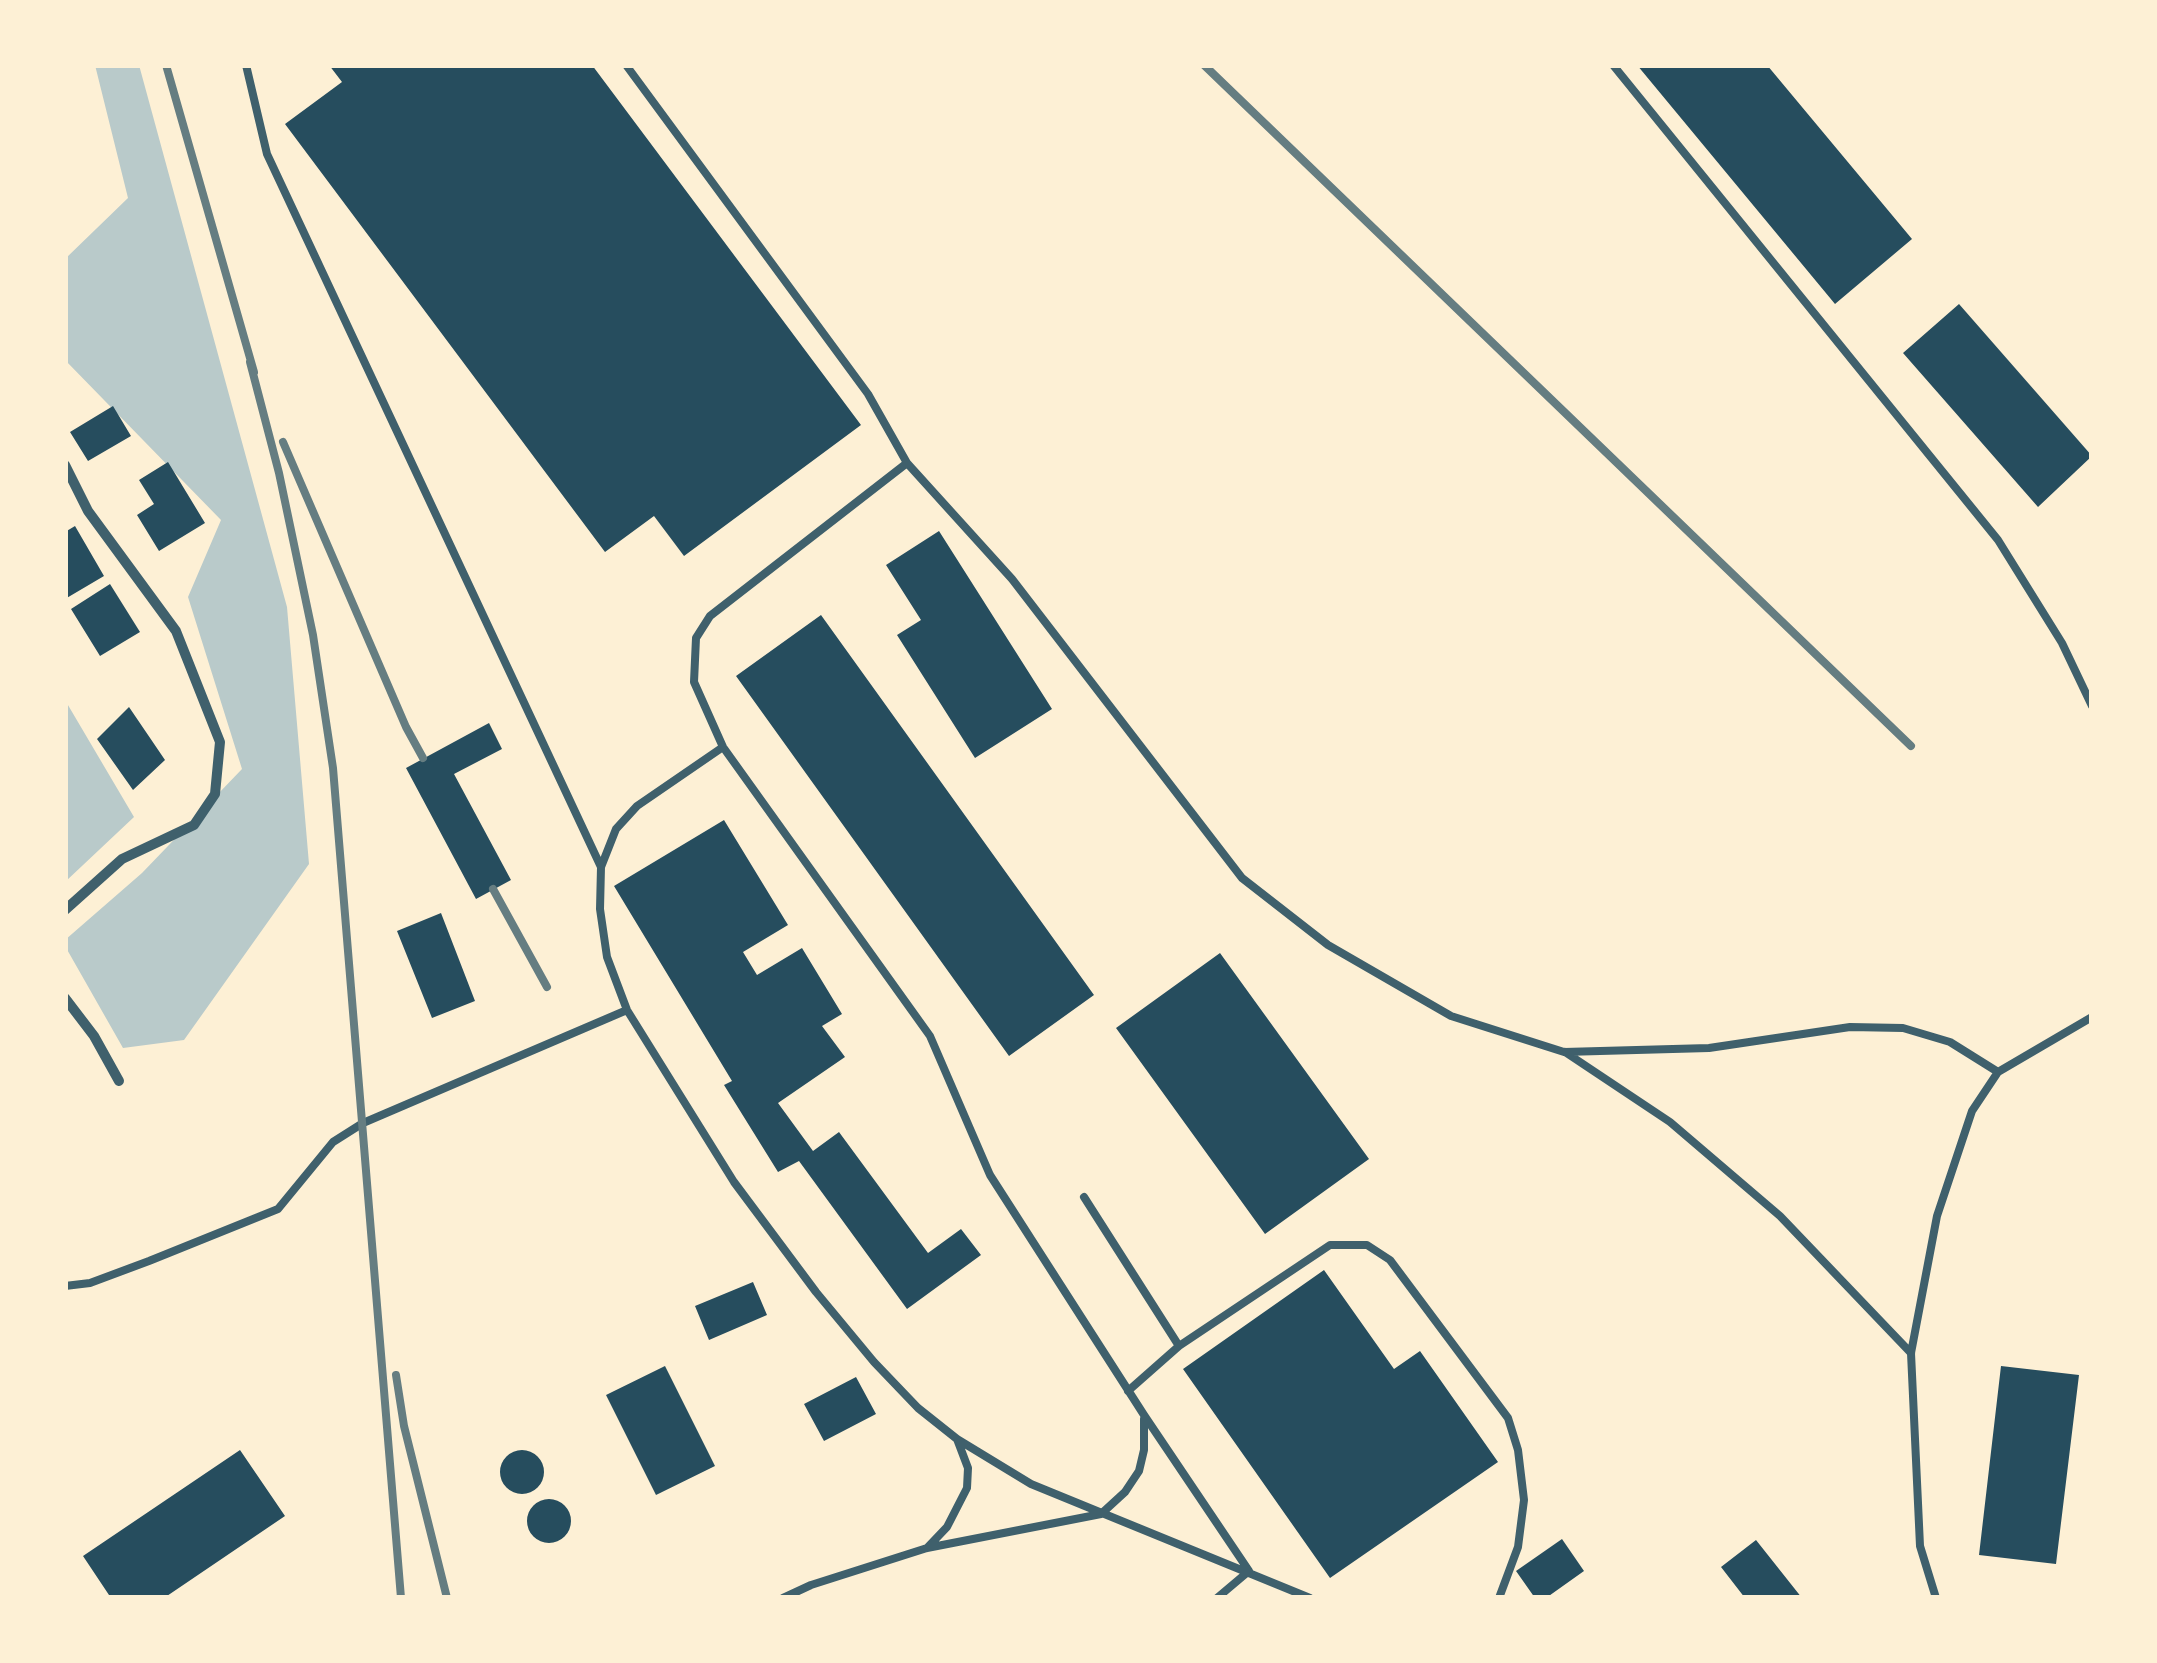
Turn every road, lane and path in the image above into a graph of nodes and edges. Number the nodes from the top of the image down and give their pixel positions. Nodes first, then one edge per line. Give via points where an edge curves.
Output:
1 (246, 65) edge
2 (626, 65) edge
3 (1613, 65) edge
4 (907, 463) junction
5 (65, 465) edge
6 (2092, 706) edge
7 (723, 746) junction
8 (601, 866) junction
9 (65, 910) edge
10 (65, 998) edge
11 (627, 1010) junction
12 (2092, 1017) edge
13 (1564, 1052) junction
14 (1998, 1072) junction
15 (118, 1081) dead end
16 (1084, 1197) dead end
17 (65, 1286) edge
18 (1179, 1346) junction
19 (1911, 1353) junction
20 (1128, 1391) junction
21 (1144, 1415) junction
22 (957, 1439) junction
23 (1101, 1514) junction
24 (927, 1548) junction
25 (1249, 1571) junction
26 (783, 1598) edge
27 (1217, 1598) edge
28 (1310, 1598) edge
29 (1498, 1598) edge
30 (1936, 1598) edge

1 - 8 lane via 267,154
2 - 4 lane via 868,394
3 - 6 lane via 1998,540
4 - 7 lane via 710,616 696,638 694,682
4 - 13 lane via 1012,578 1242,878 1328,945 1450,1016
5 - 9 street via 88,511 176,631 220,742 215,794 194,825 122,859
7 - 8 lane via 638,806 616,828
7 - 20 lane via 930,1036 990,1175
8 - 11 lane via 606,957
10 - 15 street
11 - 17 lane via 362,1123 333,1142 278,1209 90,1283
11 - 22 lane via 734,1182 816,1292 896,1385
12 - 14 lane
13 - 14 lane via 1709,1048 1850,1027 1903,1028 1950,1042
13 - 19 lane via 1670,1122 1780,1216
14 - 19 lane via 1972,1111 1937,1216
16 - 18 lane
18 - 20 lane
18 - 29 lane via 1330,1245 1366,1245 1390,1260 1508,1418 1524,1500 1518,1547
19 - 30 lane via 1920,1546
20 - 21 lane
21 - 23 lane via 1139,1471
21 - 25 lane
22 - 23 lane via 1031,1484
22 - 24 lane via 967,1488 948,1527
23 - 24 lane
23 - 25 lane
24 - 26 lane
25 - 27 lane
25 - 28 lane

